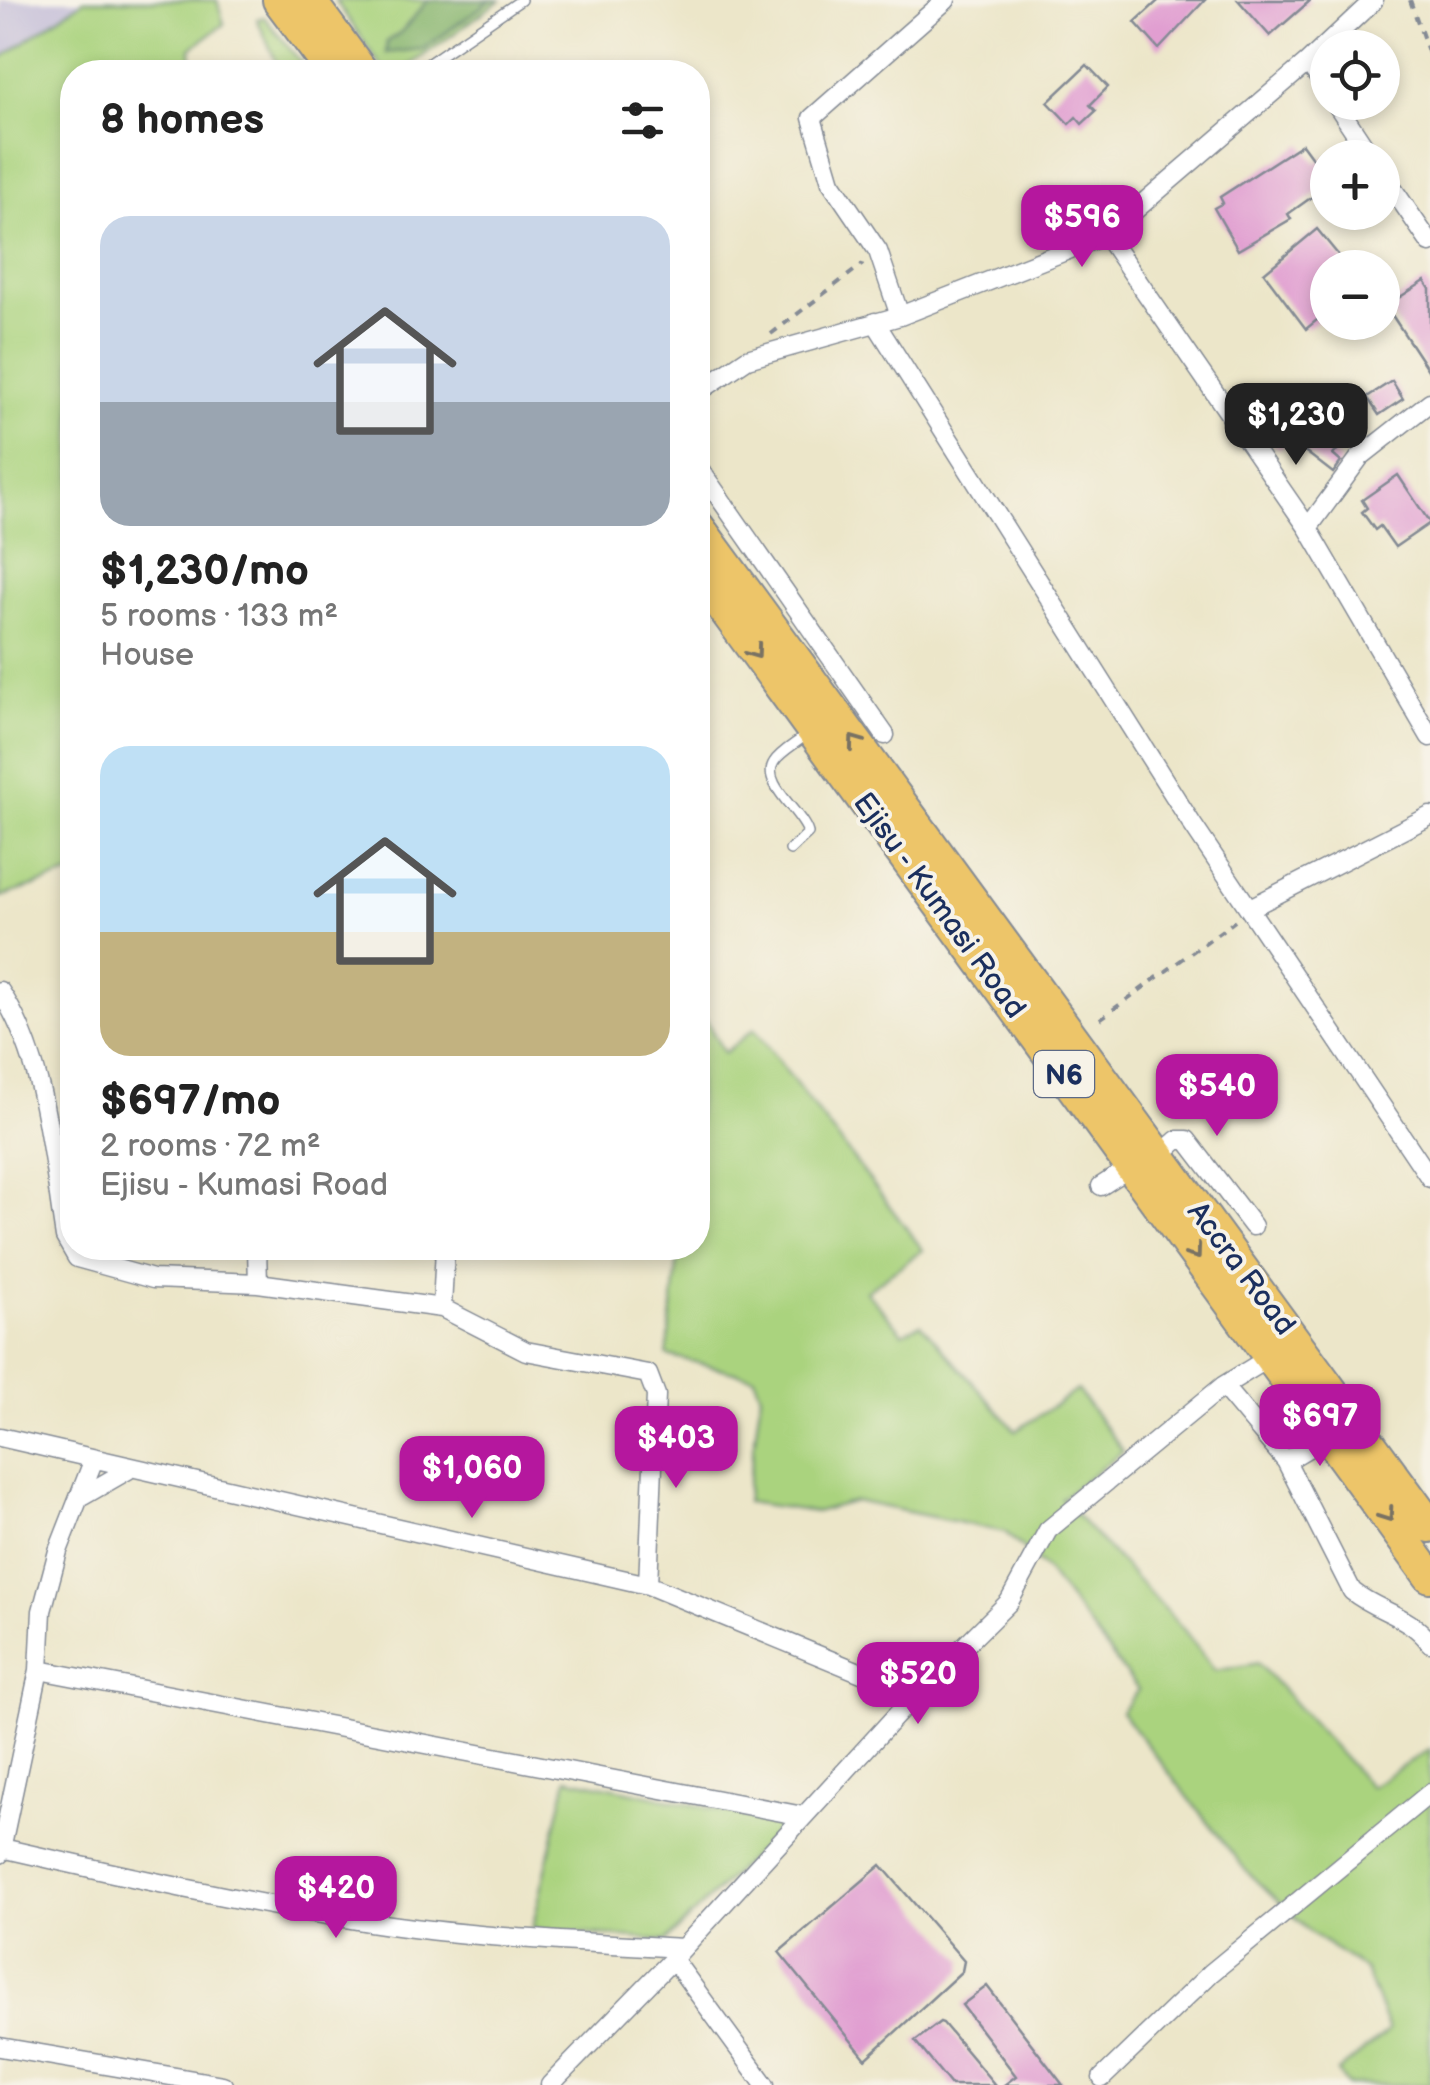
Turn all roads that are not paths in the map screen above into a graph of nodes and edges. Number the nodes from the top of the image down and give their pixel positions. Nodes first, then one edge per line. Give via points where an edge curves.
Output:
1 (279, 0) edge
2 (310, 0) edge
3 (521, 0) edge
4 (946, 0) edge
5 (1374, 0) edge
6 (324, 60) edge
7 (353, 60) edge
8 (434, 60) edge
9 (1308, 62) junction
10 (1310, 65) edge
11 (1400, 199) edge
12 (1106, 235) junction
13 (1430, 243) edge
14 (900, 316) junction
15 (875, 322) junction
16 (710, 384) edge
17 (1430, 402) edge
18 (710, 485) edge
19 (1308, 528) junction
20 (710, 544) edge
21 (710, 590) edge
22 (812, 730) junction
23 (885, 735) dead end
24 (1430, 737) edge
25 (1430, 816) edge
26 (790, 850) dead end
27 (1250, 908) junction
28 (0, 991) edge
29 (1144, 1162) junction
30 (1430, 1178) edge
31 (1101, 1186) dead end
32 (60, 1205) edge
33 (1253, 1226) dead end
34 (84, 1260) edge
35 (257, 1260) edge
36 (444, 1260) edge
37 (258, 1282) junction
38 (442, 1308) junction
39 (1272, 1356) junction
40 (1222, 1386) junction
41 (1330, 1435) junction
42 (0, 1437) edge
43 (94, 1460) junction
44 (1286, 1461) junction
45 (128, 1470) junction
46 (83, 1496) junction
47 (1428, 1520) edge
48 (1430, 1576) edge
49 (648, 1585) junction
50 (1430, 1644) edge
51 (39, 1670) junction
52 (914, 1696) junction
53 (1430, 1793) edge
54 (803, 1816) junction
55 (1, 1851) edge
56 (678, 1954) junction
57 (0, 2046) edge
58 (1102, 2078) dead end
59 (222, 2085) edge
60 (550, 2085) edge
61 (765, 2085) edge

1 - 6 highway
2 - 7 highway
3 - 8 lane
4 - 14 street via 812,118 831,182 878,252
5 - 9 street
9 - 10 street
9 - 12 street
11 - 13 street
12 - 14 street
12 - 19 street
14 - 15 street
15 - 16 street via 748,359
15 - 27 street
17 - 19 street via 1360,457
18 - 23 street
19 - 24 street
29 -> 20 highway, Accra Road / N6
21 -> 22 highway, Ejisu - Kumasi Road / N6
22 - 26 lane via 774,762 771,773 808,832
22 - 29 highway, Ejisu - Kumasi Road / N6
25 - 27 street
27 - 30 street
28 - 32 street via 32,1057
29 - 31 street
29 - 33 street via 1186,1140
29 -> 39 highway, Ejisu - Kumasi Road / N6
29 - 47 highway, Accra Road / N6
34 - 37 street via 154,1279
35 - 37 street
36 - 38 street
37 - 38 street
38 - 49 street via 526,1352 648,1374 656,1394
39 - 40 street
39 - 41 highway, Ejisu - Kumasi Road / N6
40 - 44 street
40 - 52 street via 1048,1530 1009,1602
41 - 44 street
41 -> 48 highway, Ejisu - Kumasi Road / N6
42 - 43 street
43 - 45 street
43 - 46 street
44 - 50 street via 1352,1591 1400,1616
45 - 46 street
45 - 49 street
46 - 51 street via 58,1551 42,1611
49 - 52 street
51 - 54 street
51 - 55 street
52 - 54 street
53 - 58 street via 1211,1973
54 - 56 street
55 - 56 street via 372,1923
56 - 60 street
56 - 61 street
57 - 59 street

